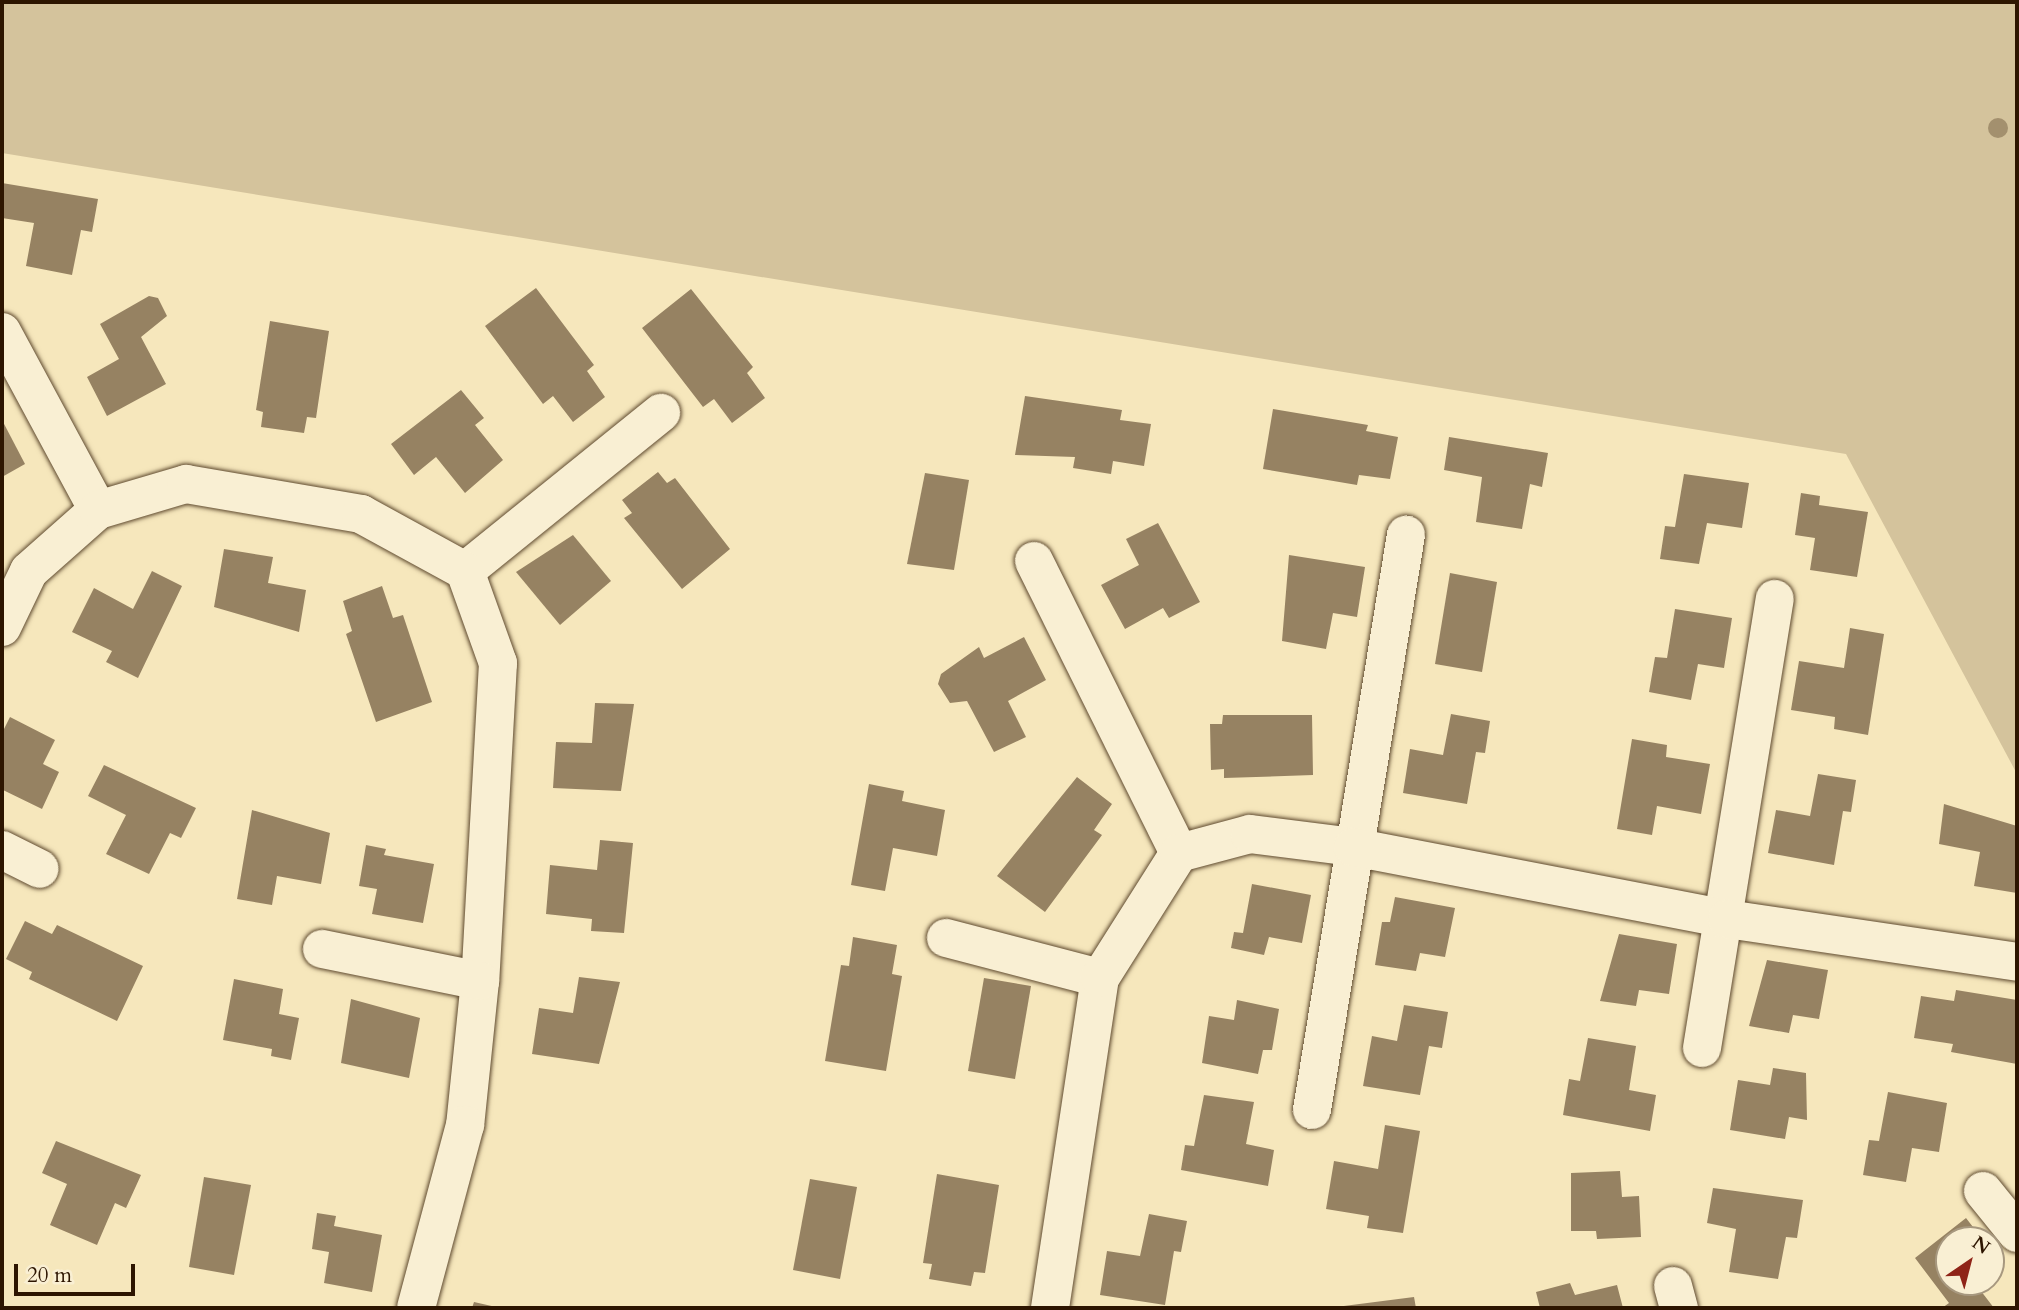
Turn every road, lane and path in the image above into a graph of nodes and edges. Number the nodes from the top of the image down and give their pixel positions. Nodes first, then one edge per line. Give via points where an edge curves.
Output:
1 (2, 332) edge
2 (661, 413) dead end
3 (98, 510) junction
4 (1406, 535) dead end
5 (1034, 561) dead end
6 (465, 571) junction
7 (1775, 598) dead end
8 (2, 626) edge
9 (1353, 847) junction
10 (2, 850) edge
11 (1179, 853) junction
12 (40, 869) dead end
13 (1727, 919) junction
14 (946, 937) dead end
15 (322, 949) dead end
16 (2017, 962) edge
17 (1100, 978) junction
18 (480, 981) junction
19 (1702, 1048) dead end
20 (1312, 1110) dead end
21 (1983, 1191) dead end
22 (2017, 1233) edge
23 (416, 1308) edge
24 (1050, 1308) edge

1 - 3 street
2 - 6 street
3 - 6 street via 186,484 361,514
3 - 8 street via 29,571
4 - 9 street
5 - 11 street
6 - 18 street via 498,663
7 - 13 street
9 - 11 street via 1250,834
9 - 13 street
9 - 20 street
10 - 12 street
11 - 17 street
13 - 16 street
13 - 19 street
14 - 17 street
15 - 18 street
17 - 24 street
18 - 23 street via 465,1125
21 - 22 street

